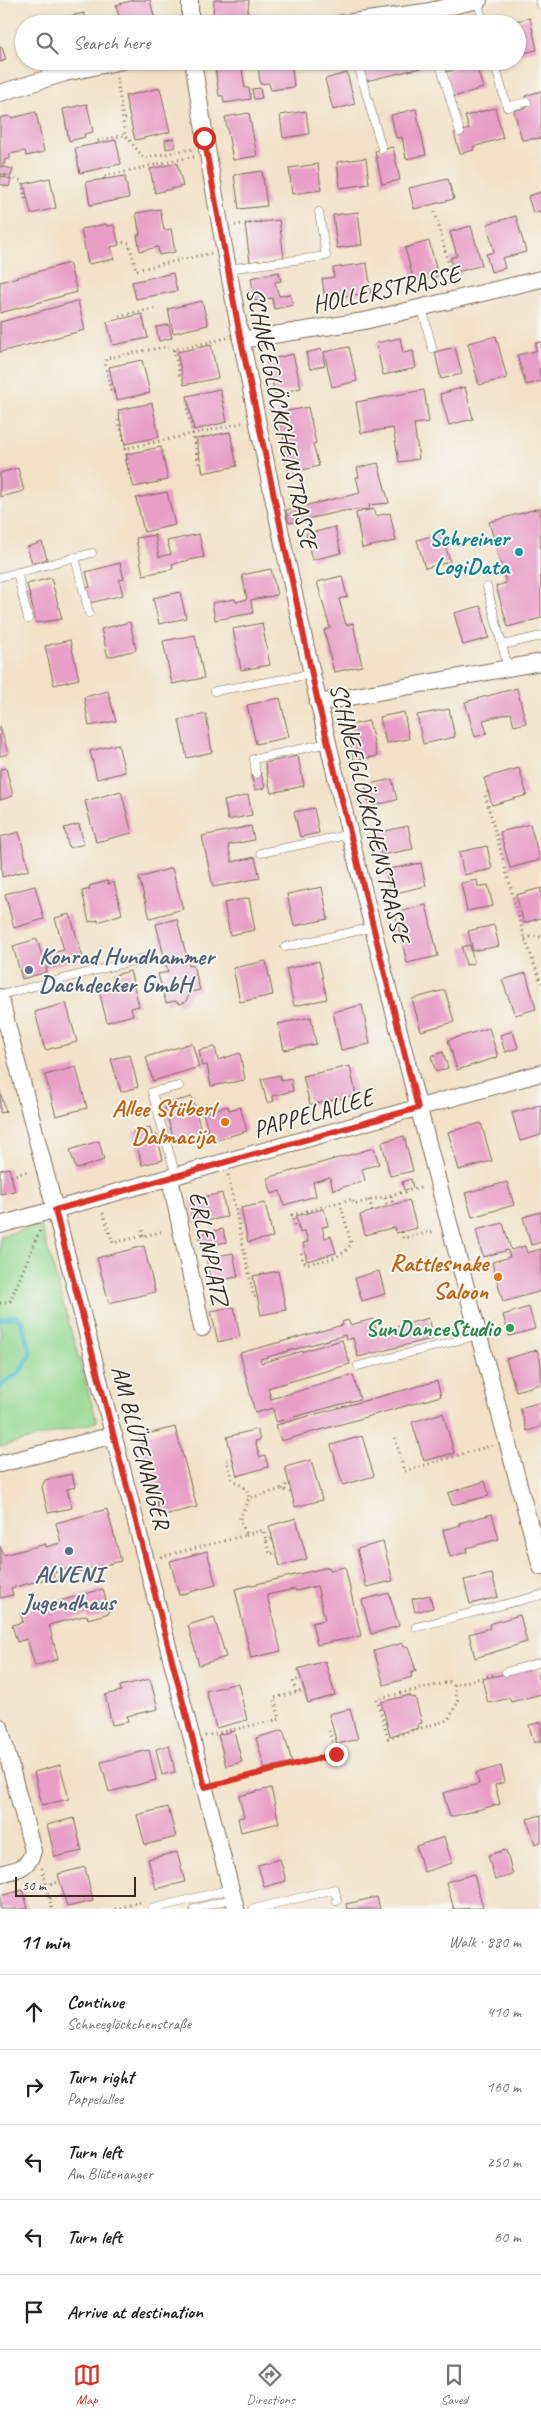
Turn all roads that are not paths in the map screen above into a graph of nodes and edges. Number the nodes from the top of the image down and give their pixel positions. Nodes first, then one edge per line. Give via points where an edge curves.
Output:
1 (190, 0) edge
2 (478, 0) edge
3 (540, 0) edge
4 (541, 5) edge
5 (190, 15) edge
6 (426, 15) edge
7 (482, 15) edge
8 (79, 70) edge
9 (194, 70) edge
10 (360, 70) edge
11 (442, 70) edge
12 (497, 70) edge
13 (0, 93) edge
14 (527, 102) dead end
15 (460, 132) dead end
16 (382, 149) dead end
17 (319, 212) dead end
18 (227, 269) junction
19 (541, 279) edge
20 (422, 307) junction
21 (240, 338) junction
22 (432, 348) dead end
23 (92, 553) dead end
24 (75, 557) junction
25 (17, 572) junction
26 (0, 576) edge
27 (487, 587) dead end
28 (89, 614) dead end
29 (28, 619) dead end
30 (541, 636) edge
31 (502, 645) junction
32 (541, 662) edge
33 (508, 668) junction
34 (312, 674) junction
35 (216, 691) dead end
36 (318, 703) junction
37 (328, 743) junction
38 (256, 774) dead end
39 (351, 834) junction
40 (262, 853) dead end
41 (374, 927) junction
42 (285, 946) dead end
43 (144, 958) dead end
44 (0, 996) edge
45 (541, 1073) edge
46 (179, 1086) dead end
47 (418, 1108) junction
48 (173, 1177) junction
49 (55, 1210) junction
50 (0, 1225) edge
51 (202, 1328) dead end
52 (479, 1335) junction
53 (358, 1366) dead end
54 (114, 1436) junction
55 (0, 1464) edge
56 (534, 1510) edge
57 (541, 1566) edge
58 (541, 1595) edge
59 (416, 1627) dead end
60 (541, 1662) edge
61 (506, 1672) road end
62 (0, 1727) edge
63 (0, 1874) edge
64 (234, 1899) edge
65 (337, 1901) dead end
66 (152, 1909) edge
67 (194, 1909) edge
68 (254, 1909) edge

1 - 5 street
2 - 6 street
2 - 7 lane
3 - 4 lane
8 - 13 street
9 - 18 street, SCHNEEGLÖCKCHENSTRASSE
10 - 16 lane
11 - 15 lane
12 - 14 lane via 507,107
17 - 18 lane via 326,256
18 - 21 street, SCHNEEGLÖCKCHENSTRASSE
19 - 20 street, HOLLERSTRASSE
20 - 21 street, HOLLERSTRASSE via 364,321
20 - 22 lane
21 - 34 street, SCHNEEGLÖCKCHENSTRASSE
23 - 24 lane
24 - 25 lane
24 - 28 lane
25 - 26 lane
25 - 29 lane
27 - 31 lane
30 - 31 lane
31 - 33 lane
32 - 33 street
33 - 36 street
34 - 35 lane
34 - 36 street, SCHNEEGLÖCKCHENSTRASSE
36 - 37 street, SCHNEEGLÖCKCHENSTRASSE
37 - 38 lane via 254,760
37 - 39 street, SCHNEEGLÖCKCHENSTRASSE
39 - 40 lane
39 - 41 street, SCHNEEGLÖCKCHENSTRASSE
41 - 42 lane
41 - 47 street, SCHNEEGLÖCKCHENSTRASSE
43 - 44 lane
44 - 49 street, AM BLÜTENANGER
45 - 47 street, PAPPELALLEE
46 - 48 lane via 152,1092
47 - 48 street, PAPPELALLEE
47 - 52 street, SCHNEEGLÖCKCHENSTRASSE
48 - 49 street, PAPPELALLEE
48 - 51 street, ERLENPLATZ
49 - 50 street, PAPPELALLEE
49 - 54 street, AM BLÜTENANGER
52 - 53 lane
52 - 56 street, SCHNEEGLÖCKCHENSTRASSE via 508,1441
54 - 55 street
54 - 64 street, AM BLÜTENANGER
56 - 57 street, SCHNEEGLÖCKCHENSTRASSE
58 - 59 lane
60 - 61 lane
62 - 63 street via 33,1850 26,1865
64 - 66 lane
64 - 67 lane
65 - 68 lane via 335,1889

